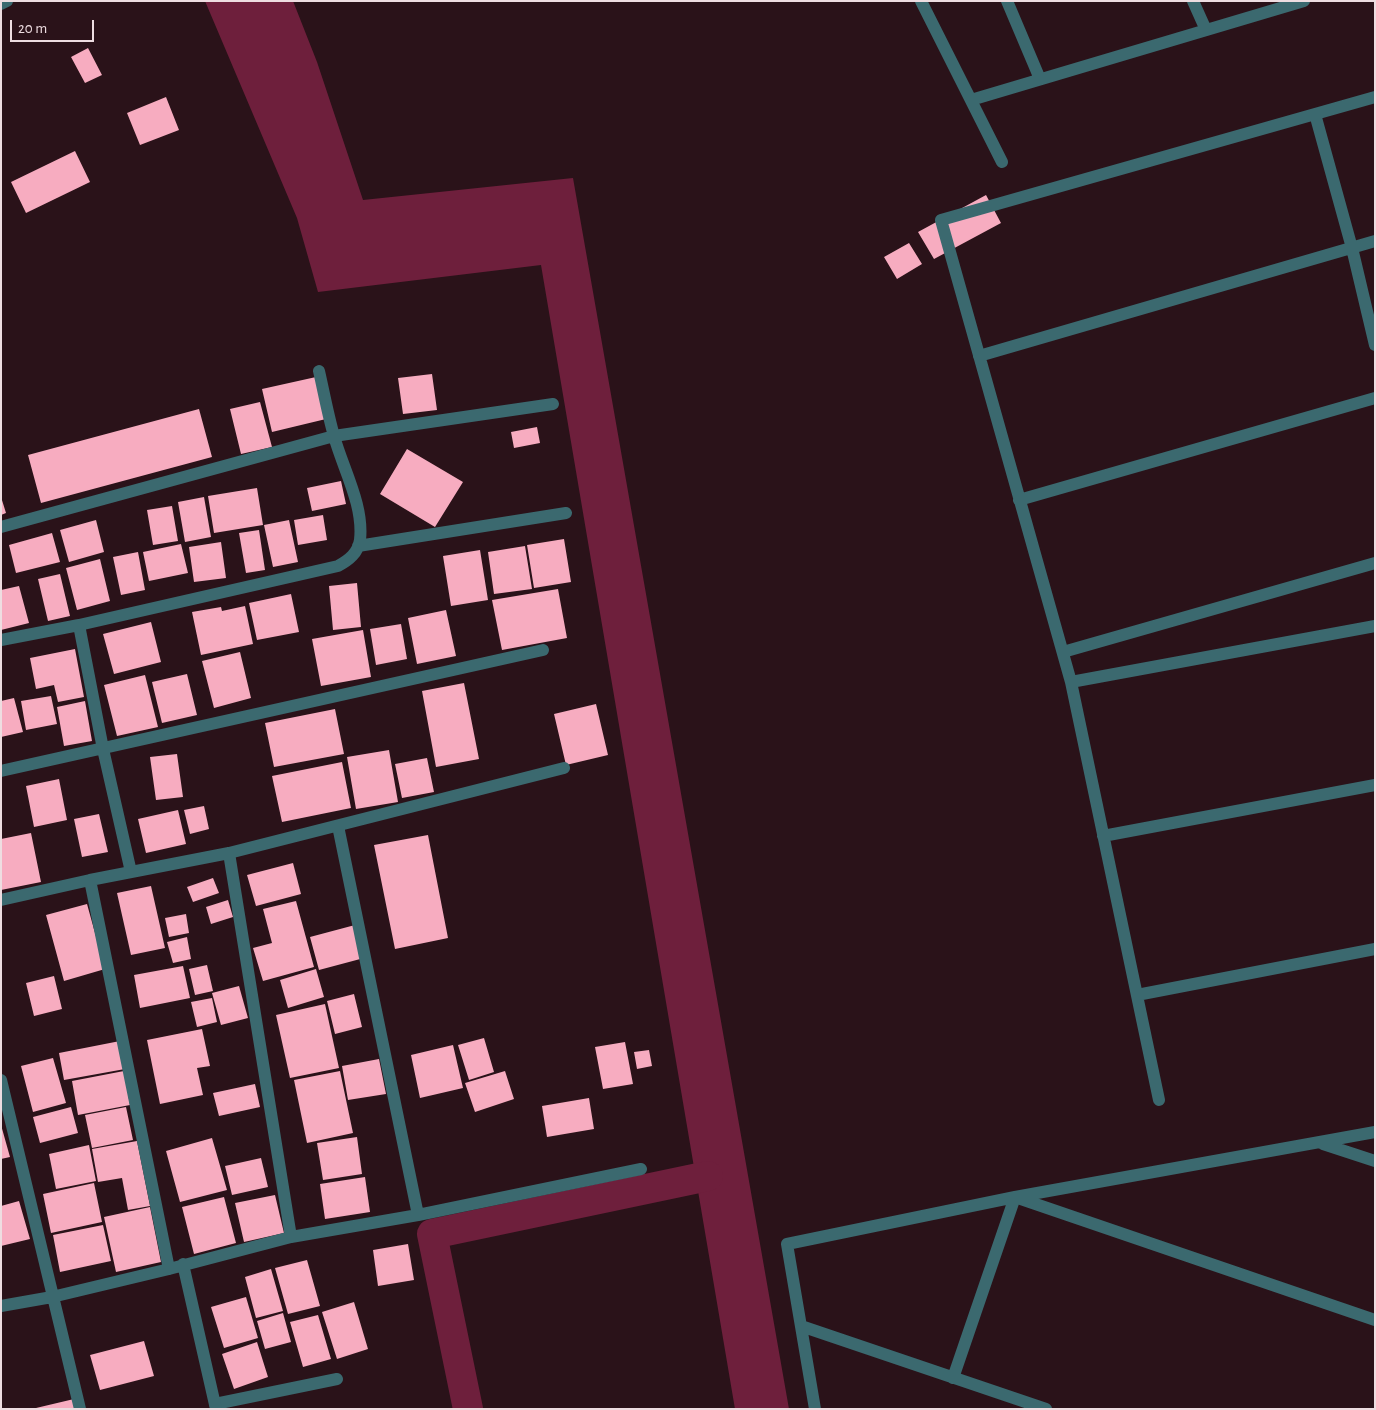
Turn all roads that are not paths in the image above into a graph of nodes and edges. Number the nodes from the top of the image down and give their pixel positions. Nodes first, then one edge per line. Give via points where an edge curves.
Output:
1 (7, 1) edge
2 (921, 1) edge
3 (1007, 1) edge
4 (1193, 1) edge
5 (1304, 1) edge
6 (1, 4) edge
7 (1206, 30) junction
8 (1040, 80) junction
9 (1375, 97) edge
10 (971, 100) junction
11 (1315, 114) junction
12 (1002, 162) dead end
13 (1375, 241) edge
14 (1352, 248) junction
15 (1375, 346) edge
16 (979, 356) junction
17 (320, 372) dead end
18 (1375, 398) edge
19 (553, 404) dead end
20 (334, 436) junction
21 (1020, 500) junction
22 (566, 513) dead end
23 (1, 527) edge
24 (358, 546) junction
25 (1375, 563) edge
26 (79, 625) junction
27 (1375, 626) edge
28 (1, 640) edge
29 (543, 650) dead end
30 (1063, 652) junction
31 (1071, 682) junction
32 (103, 749) junction
33 (564, 768) dead end
34 (1, 771) edge
35 (1375, 785) edge
36 (338, 826) junction
37 (1103, 836) junction
38 (229, 853) junction
39 (131, 872) junction
40 (90, 880) junction
41 (1, 900) edge
42 (1375, 949) edge
43 (1136, 995) junction
44 (1, 1080) edge
45 (1159, 1100) dead end
46 (1375, 1132) edge
47 (1320, 1143) junction
48 (1375, 1161) edge
49 (641, 1169) dead end
50 (1015, 1197) junction
51 (418, 1215) junction
52 (291, 1237) junction
53 (183, 1264) junction
54 (169, 1269) junction
55 (52, 1297) junction
56 (1, 1306) edge
57 (1375, 1320) edge
58 (801, 1326) junction
59 (337, 1378) dead end
60 (953, 1378) junction
61 (215, 1406) edge
62 (80, 1409) edge
63 (815, 1409) edge
64 (1046, 1409) edge

1 - 6 street
2 - 10 street
3 - 8 street
4 - 7 street
5 - 7 street
7 - 8 street
8 - 10 street
9 - 11 street
10 - 12 street
11 - 14 street
11 - 16 street via 940,220
13 - 14 street
14 - 15 street
14 - 16 street
16 - 21 street
17 - 20 street
18 - 21 street
19 - 20 street
20 - 23 street
20 - 24 street via 359,513
21 - 30 street
22 - 24 street
24 - 26 street via 348,560 338,566
25 - 30 street
26 - 28 street
26 - 32 street
27 - 31 street
29 - 32 street
30 - 31 street
31 - 37 street
32 - 34 street
32 - 39 street
33 - 36 street
35 - 37 street
36 - 38 street
36 - 51 street
37 - 43 street
38 - 39 street
38 - 52 street
39 - 40 street
40 - 41 street
40 - 54 street
42 - 43 street
43 - 45 street
44 - 55 street
46 - 47 street
47 - 48 street
47 - 50 street
49 - 51 street
50 - 57 street
50 - 58 street via 787,1244
50 - 60 street
51 - 52 street
52 - 53 street
53 - 54 street
53 - 61 street
54 - 55 street
55 - 56 street
55 - 62 street
58 - 60 street
58 - 63 street
59 - 61 street
60 - 64 street

